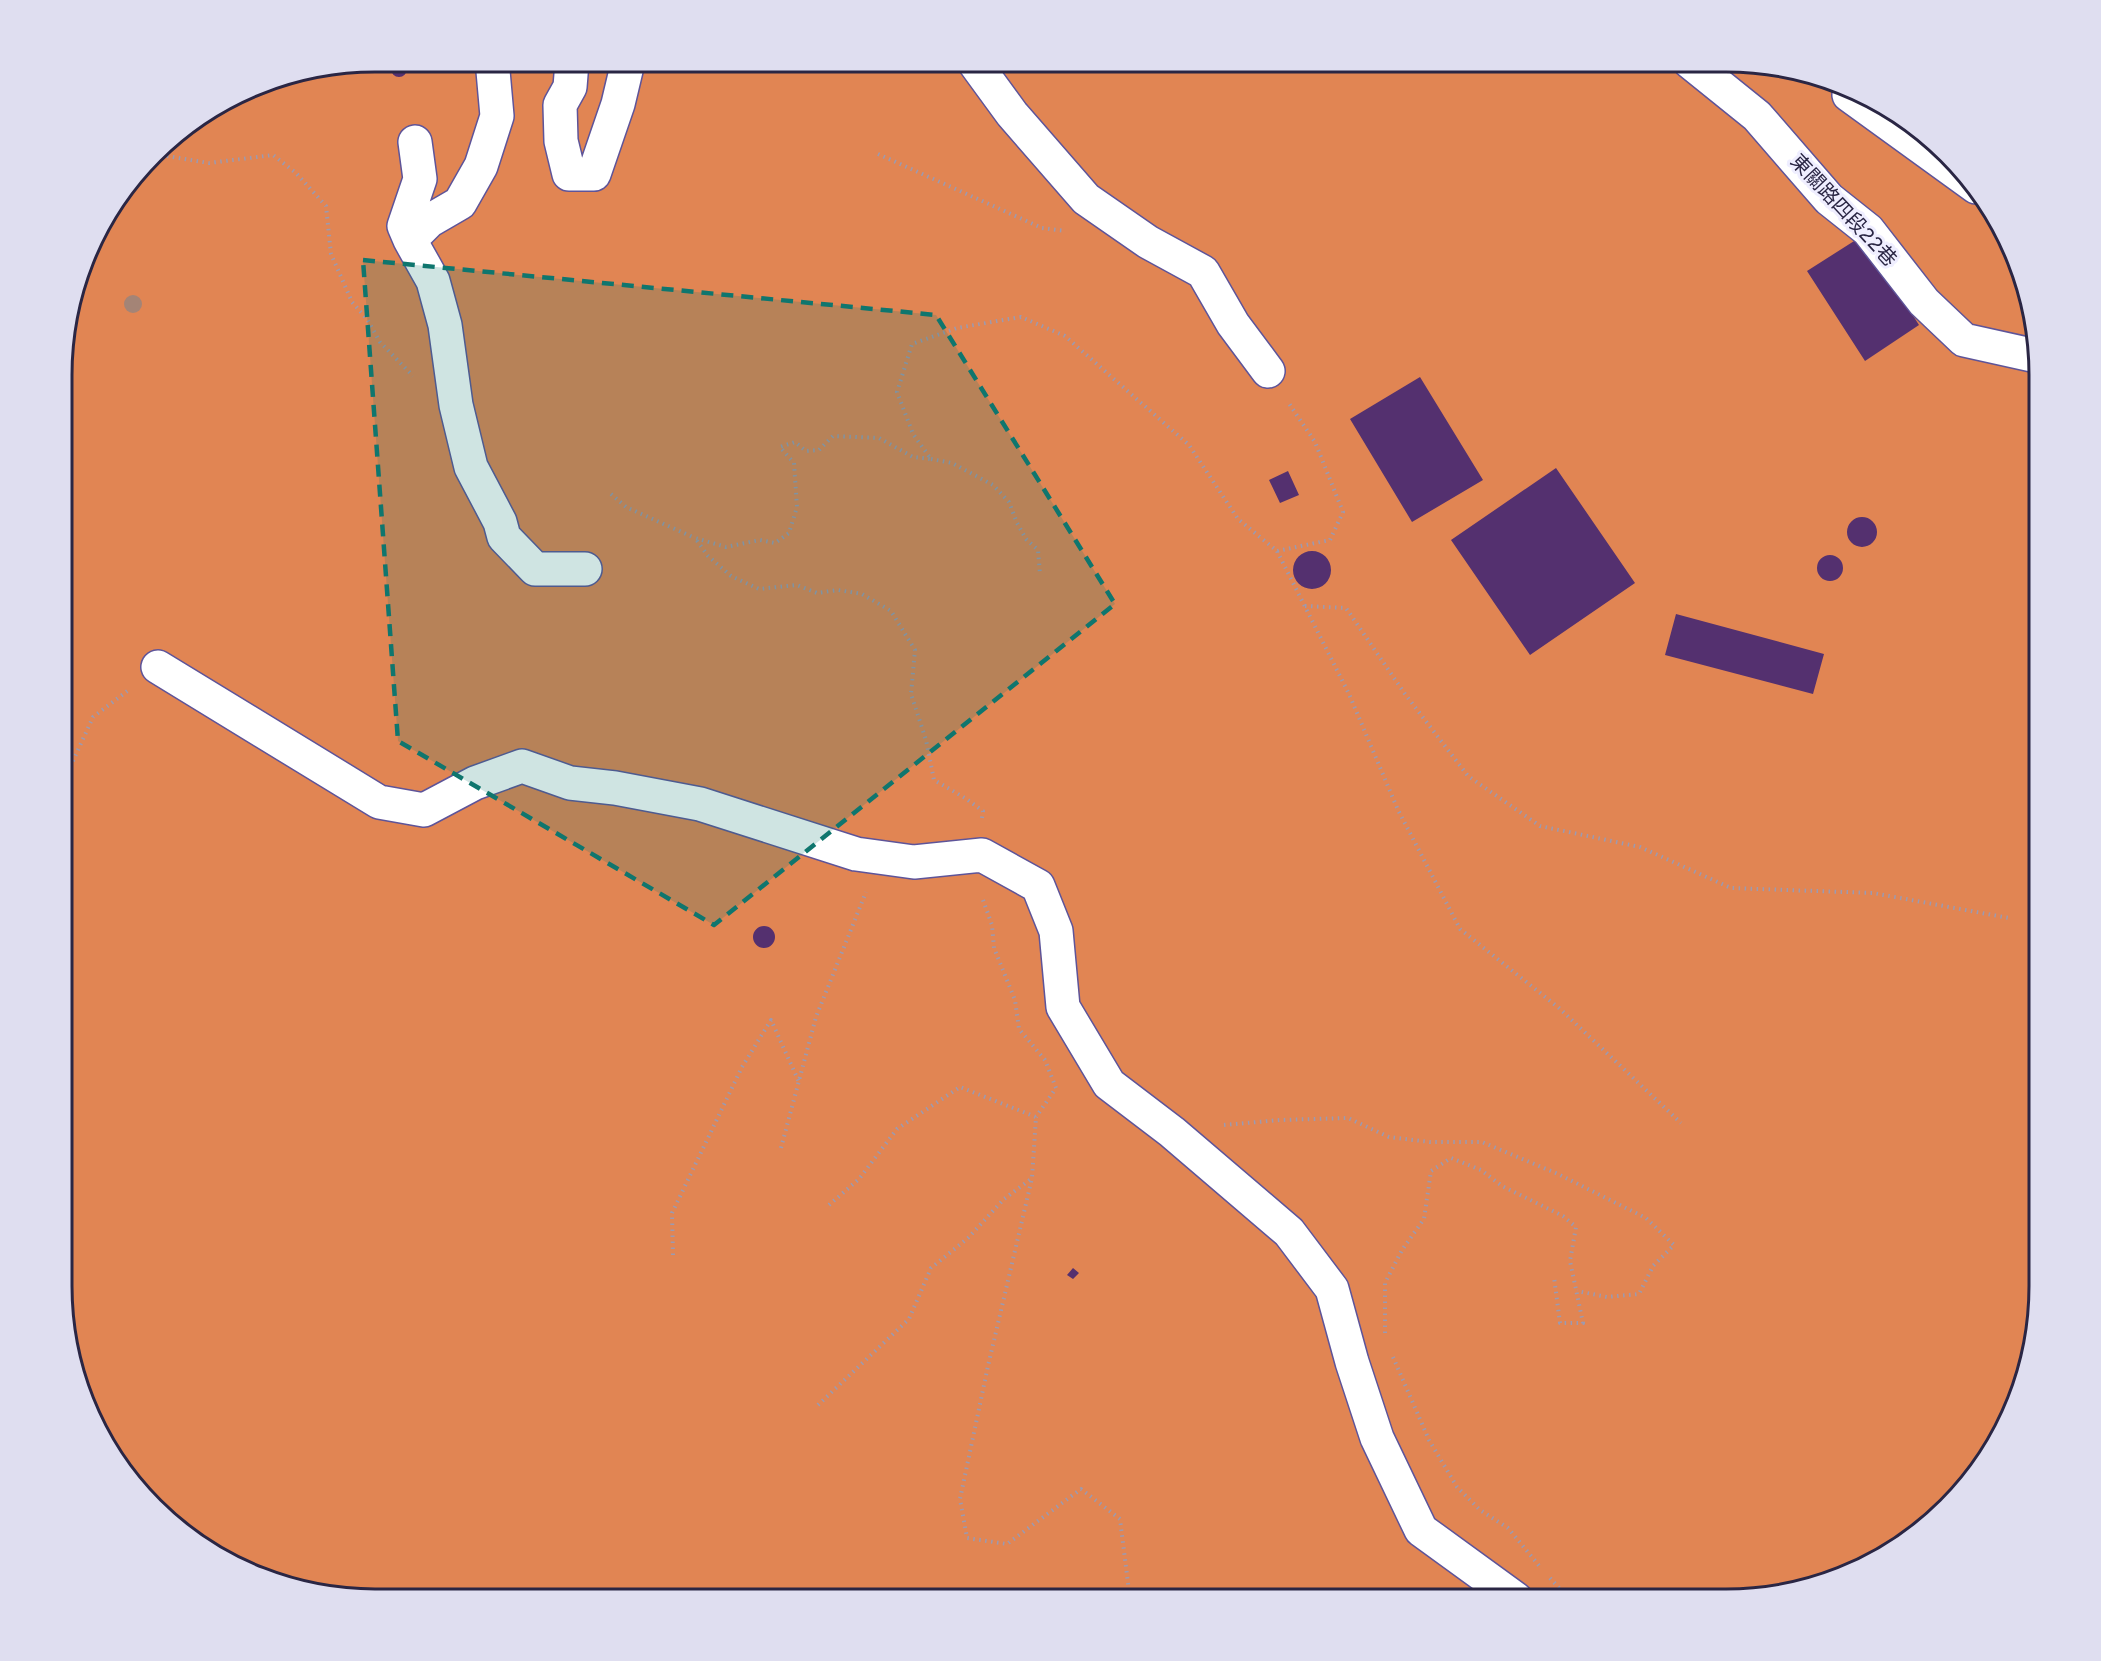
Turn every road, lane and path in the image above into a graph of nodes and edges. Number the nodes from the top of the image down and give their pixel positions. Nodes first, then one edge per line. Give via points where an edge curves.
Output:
1 (493, 72) edge
2 (571, 72) edge
3 (626, 72) edge
4 (981, 72) edge
5 (1702, 72) edge
6 (1860, 103) edge
7 (414, 142) dead end
8 (878, 154) dead end
9 (166, 156) edge
10 (1940, 161) edge
11 (1066, 231) dead end
12 (410, 240) junction
13 (2028, 354) edge
14 (1268, 371) joint
15 (414, 377) dead end
16 (931, 459) junction
17 (611, 495) dead end
18 (695, 538) junction
19 (1277, 551) junction
20 (585, 569) dead end
21 (1040, 574) dead end
22 (1305, 606) junction
23 (158, 667) joint
24 (72, 763) edge
25 (982, 855) junction
26 (880, 858) junction
27 (2009, 918) dead end
28 (799, 1082) junction
29 (1036, 1117) junction
30 (1681, 1123) dead end
31 (1172, 1132) junction
32 (781, 1148) dead end
33 (1032, 1178) junction
34 (829, 1205) dead end
35 (673, 1256) dead end
36 (1554, 1277) dead end
37 (1577, 1291) junction
38 (1385, 1339) dead end
39 (1389, 1349) dead end
40 (818, 1405) dead end
41 (1129, 1589) edge
42 (1502, 1589) edge
43 (1560, 1589) edge

1 - 12 street via 496,116 481,166 460,203 429,221
2 - 3 street via 570,87 560,105 561,141 569,174 585,187 618,104
4 - 14 street via 1012,114 1086,199 1148,242 1203,272 1233,324
5 - 13 street, 東關路四段22巷 via 1757,116 1829,199 1868,230 1924,302 1964,340
6 - 10 street
7 - 12 street via 420,179 404,226
8 - 11 path via 1042,228
9 - 15 path via 209,163 273,155 296,173 326,206 331,254 352,302 367,318 380,342
12 - 20 street via 433,281 445,325 456,405 471,467 504,537 535,568
14 - 19 path via 1315,442 1343,512 1330,540
16 - 18 path via 913,457 879,438 833,436 819,450 806,452 795,442 780,447 794,463 797,507 789,533 775,543 760,540 726,547
16 - 19 path via 913,434 897,392 912,344 957,327 1021,317 1065,336 1189,444 1238,519
16 - 21 path via 952,463 993,484 1009,502 1022,531 1038,550
17 - 18 path via 626,507
18 - 25 path via 731,576 759,588 797,585 817,593 838,590 862,594 891,611 915,650 911,694 934,780 983,811
19 - 22 path
22 - 27 path via 1346,608 1468,776 1540,826 1640,847 1731,888 1873,893
22 - 30 path via 1349,694 1398,810 1460,929 1559,1008
23 - 24 path via 93,717
23 - 26 street via 379,802 424,810 475,783 522,766 570,783 700,804 856,854
25 - 26 street via 914,862
25 - 29 path via 981,894 992,925 993,948 1015,1000 1019,1029 1045,1060 1056,1088
25 - 31 street via 1038,886 1056,931 1063,1007 1108,1084
26 - 28 path via 816,1017
28 - 32 path
28 - 35 path via 771,1020 742,1067 672,1213
29 - 33 path
29 - 34 path via 960,1087 897,1130 859,1179
31 - 37 path via 1280,1120 1348,1119 1389,1137 1482,1142 1646,1218 1674,1245 1653,1266 1639,1294 1607,1297
31 - 42 street via 1289,1232 1332,1289 1377,1438 1421,1530
33 - 40 path via 931,1268 909,1319
33 - 41 path via 960,1499 967,1538 1006,1544 1081,1489 1120,1519
36 - 37 path via 1560,1323 1583,1323
37 - 38 path via 1570,1261 1576,1227 1481,1170 1451,1158 1431,1171 1425,1219 1402,1250 1385,1284
39 - 43 path via 1429,1440 1457,1487 1480,1510 1508,1528

